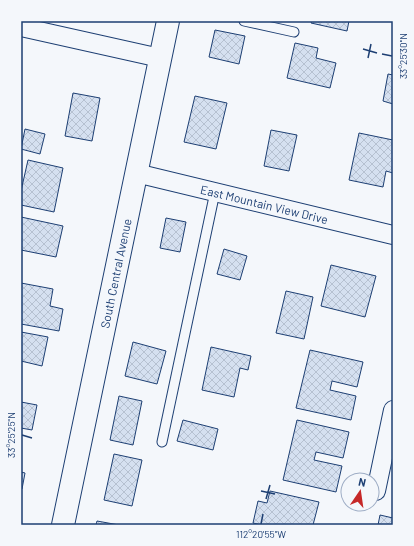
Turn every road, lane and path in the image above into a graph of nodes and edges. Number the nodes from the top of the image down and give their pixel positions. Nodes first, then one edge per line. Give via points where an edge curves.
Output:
1 (168, 21) edge
2 (244, 21) edge
3 (21, 27) edge
4 (294, 32) dead end
5 (160, 58) junction
6 (136, 173) junction
7 (215, 192) junction
8 (393, 235) edge
9 (393, 410) edge
10 (162, 442) dead end
11 (380, 472) edge
12 (63, 525) edge

1 - 5 street, South Central Avenue
2 - 4 lane
3 - 5 street
5 - 6 street, South Central Avenue
6 - 7 street, East Mountain View Drive
6 - 12 street, South Central Avenue
7 - 8 street, East Mountain View Drive
7 - 10 lane
9 - 11 street

